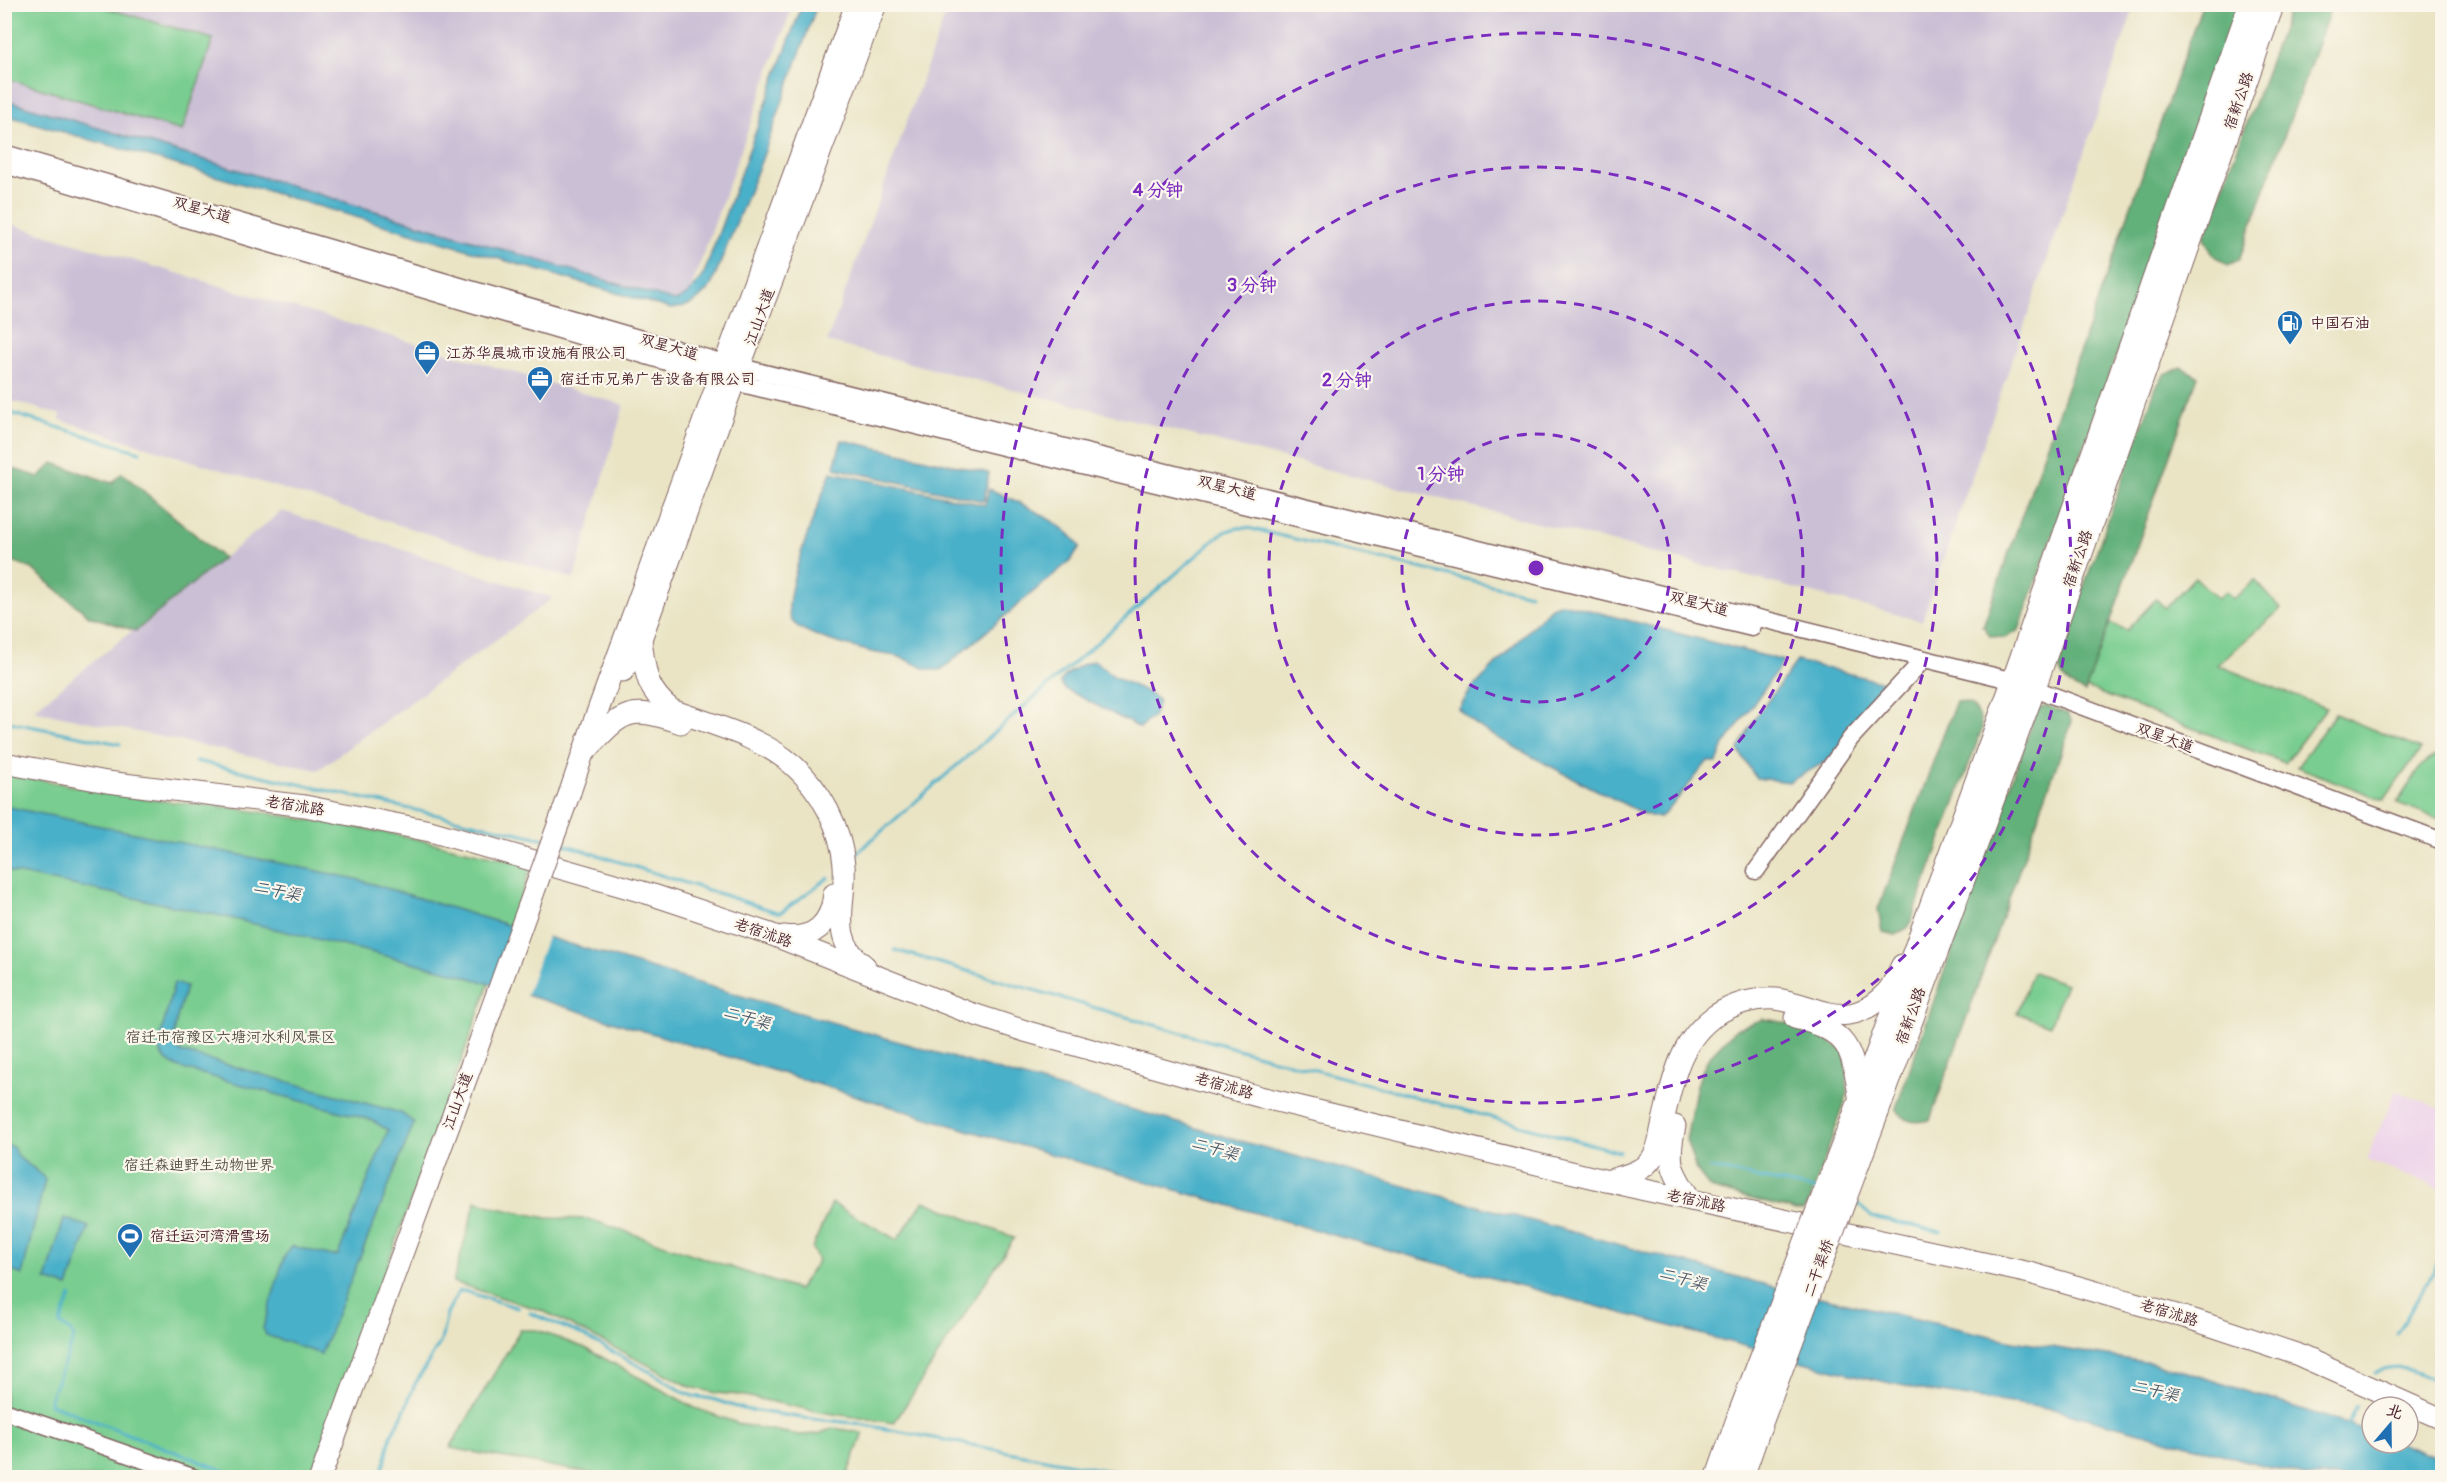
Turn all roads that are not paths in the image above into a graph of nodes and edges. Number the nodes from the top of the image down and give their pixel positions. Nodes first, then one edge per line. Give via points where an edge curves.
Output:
1 (856, 4) edge
2 (876, 4) edge
3 (2251, 4) edge
4 (2272, 4) edge
5 (4, 153) edge
6 (4, 165) edge
7 (729, 372) junction
8 (641, 639) junction
9 (1920, 664) junction
10 (2021, 690) junction
11 (592, 724) junction
12 (581, 757) junction
13 (4, 763) edge
14 (2442, 841) edge
15 (1756, 871) dead end
16 (833, 908) junction
17 (1920, 933) junction
18 (770, 934) junction
19 (848, 963) junction
20 (897, 985) junction
21 (1865, 1106) junction
22 (1605, 1181) junction
23 (1691, 1200) junction
24 (4, 1411) edge
25 (1751, 1418) junction
26 (2442, 1419) edge
27 (195, 1478) edge
28 (320, 1478) edge
29 (1718, 1478) edge
30 (1741, 1478) edge

1 - 7 main road, 江山大道
2 - 7 main road, 江山大道
3 - 10 highway, 宿新公路
4 - 10 highway, 宿新公路
5 - 7 street, 双星大道
6 - 7 street, 双星大道
7 - 8 main road, 江山大道
7 - 9 street, 双星大道
7 - 11 main road, 江山大道
8 - 11 main road, 江山大道
8 - 20 main road via 645,673 661,701 672,710 755,740 792,765 816,789 840,842 844,867 842,931 847,948 855,958
9 - 10 street, 双星大道
9 - 15 street via 1851,738
10 - 14 street, 双星大道
10 - 17 highway, 宿新公路
10 - 21 highway, 宿新公路
11 - 12 main road, 江山大道
12 - 16 main road via 609,726 635,712 666,718 756,750 809,796 821,818 832,843
12 - 28 main road, 江山大道, bridge
13 - 18 main road, 老宿沭路 via 107,782 305,806 430,831 579,872
16 - 18 main road via 825,924 801,938
16 - 19 main road via 836,940
17 - 21 highway, 宿新公路
17 - 22 main road via 1887,992 1863,1011 1846,1015 1826,1013 1777,999 1758,999 1727,1008 1700,1026 1685,1048 1672,1084 1657,1150 1648,1164
18 - 19 main road, 老宿沭路
19 - 20 main road, 老宿沭路
20 - 22 main road, 老宿沭路 via 1028,1032 1264,1098
21 - 23 main road via 1853,1057 1831,1031 1775,1013 1750,1014 1721,1026 1702,1044 1688,1070 1670,1146 1671,1166
21 - 25 highway, 二干渠桥, bridge
22 - 23 main road, 老宿沭路
23 - 26 main road, 老宿沭路 via 2030,1273 2184,1317 2296,1354
24 - 27 street
25 - 29 highway
25 - 30 highway

